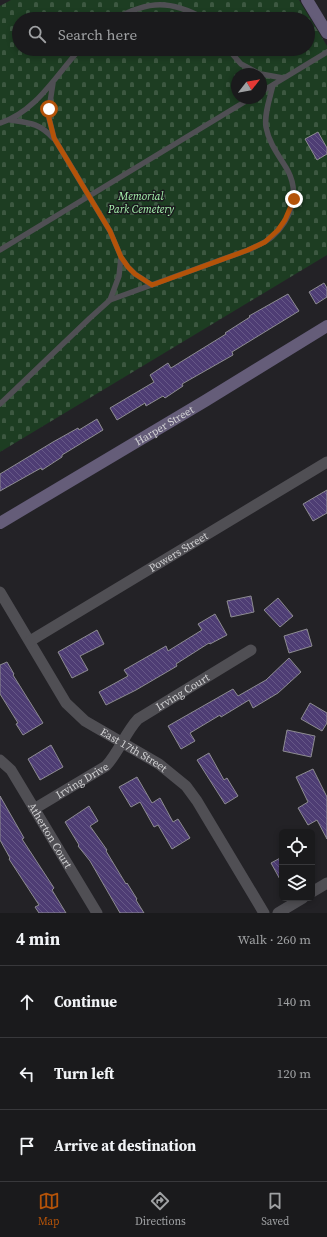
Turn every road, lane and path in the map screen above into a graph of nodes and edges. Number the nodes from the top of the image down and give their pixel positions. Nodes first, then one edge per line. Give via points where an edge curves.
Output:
1 (307, 0) edge
2 (176, 1) edge
3 (126, 12) edge
4 (196, 12) edge
5 (314, 12) edge
6 (315, 13) edge
7 (327, 33) edge
8 (327, 52) edge
9 (74, 56) edge
10 (234, 56) edge
11 (249, 68) edge
12 (267, 75) edge
13 (284, 78) junction
14 (53, 83) junction
15 (272, 85) junction
16 (267, 88) edge
17 (241, 104) edge
18 (10, 120) junction
19 (0, 123) edge
20 (54, 138) junction
21 (89, 196) junction
22 (0, 250) edge
23 (121, 257) junction
24 (152, 285) junction
25 (110, 300) junction
26 (327, 326) edge
27 (0, 404) edge
28 (327, 462) edge
29 (0, 523) edge
30 (0, 592) edge
31 (30, 641) junction
32 (251, 650) dead end
33 (122, 743) junction
34 (0, 760) edge
35 (34, 809) junction
36 (327, 883) edge
37 (315, 890) edge
38 (298, 901) edge
39 (97, 913) edge
40 (264, 913) edge
41 (278, 913) edge

1 - 5 street
2 - 3 lane via 146,3
2 - 4 lane
6 - 7 street
8 - 13 lane
9 - 14 lane
10 - 11 lane
12 - 13 lane
13 - 15 lane
14 - 18 lane
14 - 20 lane via 49,118
15 - 16 lane
15 - 24 lane via 266,126 274,148 288,172 294,192 294,199 285,220 272,236 258,245
17 - 21 lane
18 - 19 lane
18 - 20 lane via 35,124
20 - 21 lane
21 - 22 lane
21 - 23 lane via 110,231
23 - 24 lane via 135,274
23 - 25 lane via 119,276
24 - 25 lane
25 - 27 lane
26 - 29 street, Harper Street
28 - 31 street, Powers Street
30 - 31 street, East 17th Street
31 - 33 street, East 17th Street via 66,703 85,721
32 - 33 street, Irving Court via 142,716
33 - 35 street, Irving Drive via 106,766
33 - 40 street, East 17th Street via 159,764 186,786
34 - 35 street, Atherton Court via 11,770
35 - 39 street, Atherton Court
36 - 37 street
38 - 41 street

